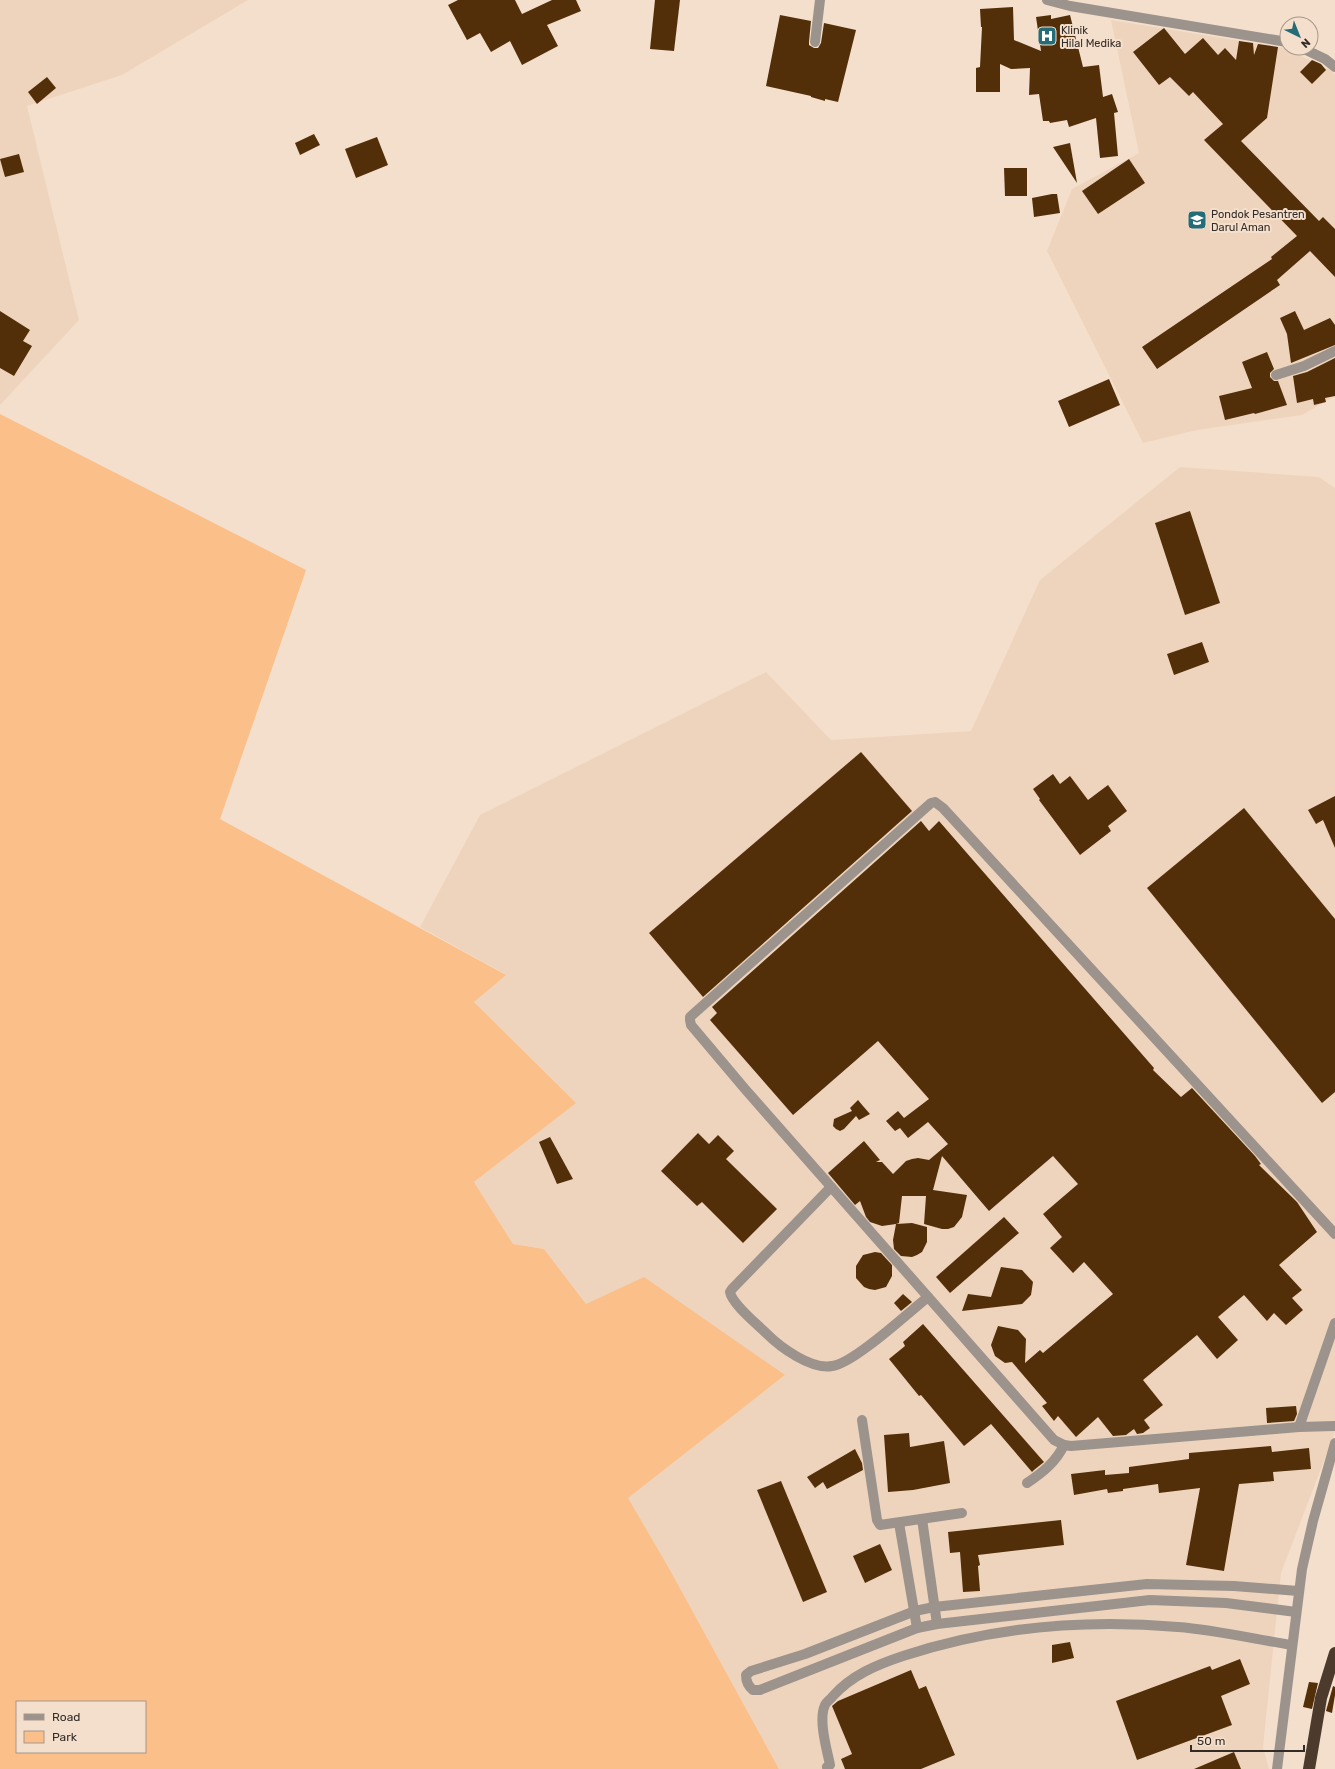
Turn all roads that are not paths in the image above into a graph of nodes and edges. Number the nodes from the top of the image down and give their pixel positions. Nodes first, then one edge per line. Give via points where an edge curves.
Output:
1 (820, 0) edge
2 (1047, 0) edge
3 (1070, 3) edge
4 (1279, 41) edge
5 (815, 42) dead end
6 (1319, 56) edge
7 (1335, 67) edge
8 (1335, 351) edge
9 (1276, 375) dead end
10 (831, 1187) junction
11 (1335, 1234) edge
12 (928, 1297) junction
13 (1335, 1323) edge
14 (862, 1420) dead end
15 (1335, 1426) edge
16 (1299, 1427) junction
17 (1335, 1444) edge
18 (1064, 1445) junction
19 (1027, 1483) dead end
20 (962, 1513) dead end
21 (922, 1519) junction
22 (899, 1523) junction
23 (1298, 1591) junction
24 (934, 1607) junction
25 (915, 1611) junction
26 (1296, 1612) junction
27 (937, 1624) junction
28 (917, 1628) junction
29 (1292, 1645) junction
30 (1335, 1653) edge
31 (828, 1769) edge
32 (1277, 1769) edge
33 (1309, 1769) edge

1 - 5 street
2 - 3 street
3 - 4 street
6 - 7 street
8 - 9 street via 1304,366
10 - 11 street via 691,1025 690,1016 933,802 943,808
10 - 12 street
10 - 12 street via 732,1289 731,1297 740,1308 770,1337 797,1356 812,1364 832,1367 857,1354
12 - 18 street via 1054,1440
13 - 16 street
14 - 22 street via 877,1520 882,1525
15 - 16 street
16 - 18 street
17 - 23 street via 1313,1520
18 - 19 street via 1052,1462
20 - 21 street
21 - 22 street
21 - 24 street
22 - 25 street
23 - 24 street via 1234,1586 1147,1584
23 - 26 street
24 - 25 street
24 - 27 street
25 - 28 street
25 - 28 street via 805,1654 751,1670 746,1675 746,1680 753,1690 760,1690
26 - 27 street via 1226,1603 1150,1600
26 - 29 street
27 - 28 street
29 - 31 street via 1180,1627 1092,1624 1003,1631 942,1644 883,1662 861,1673 846,1683 825,1705 822,1721 830,1765
29 - 32 street
30 - 33 highway via 1321,1698

